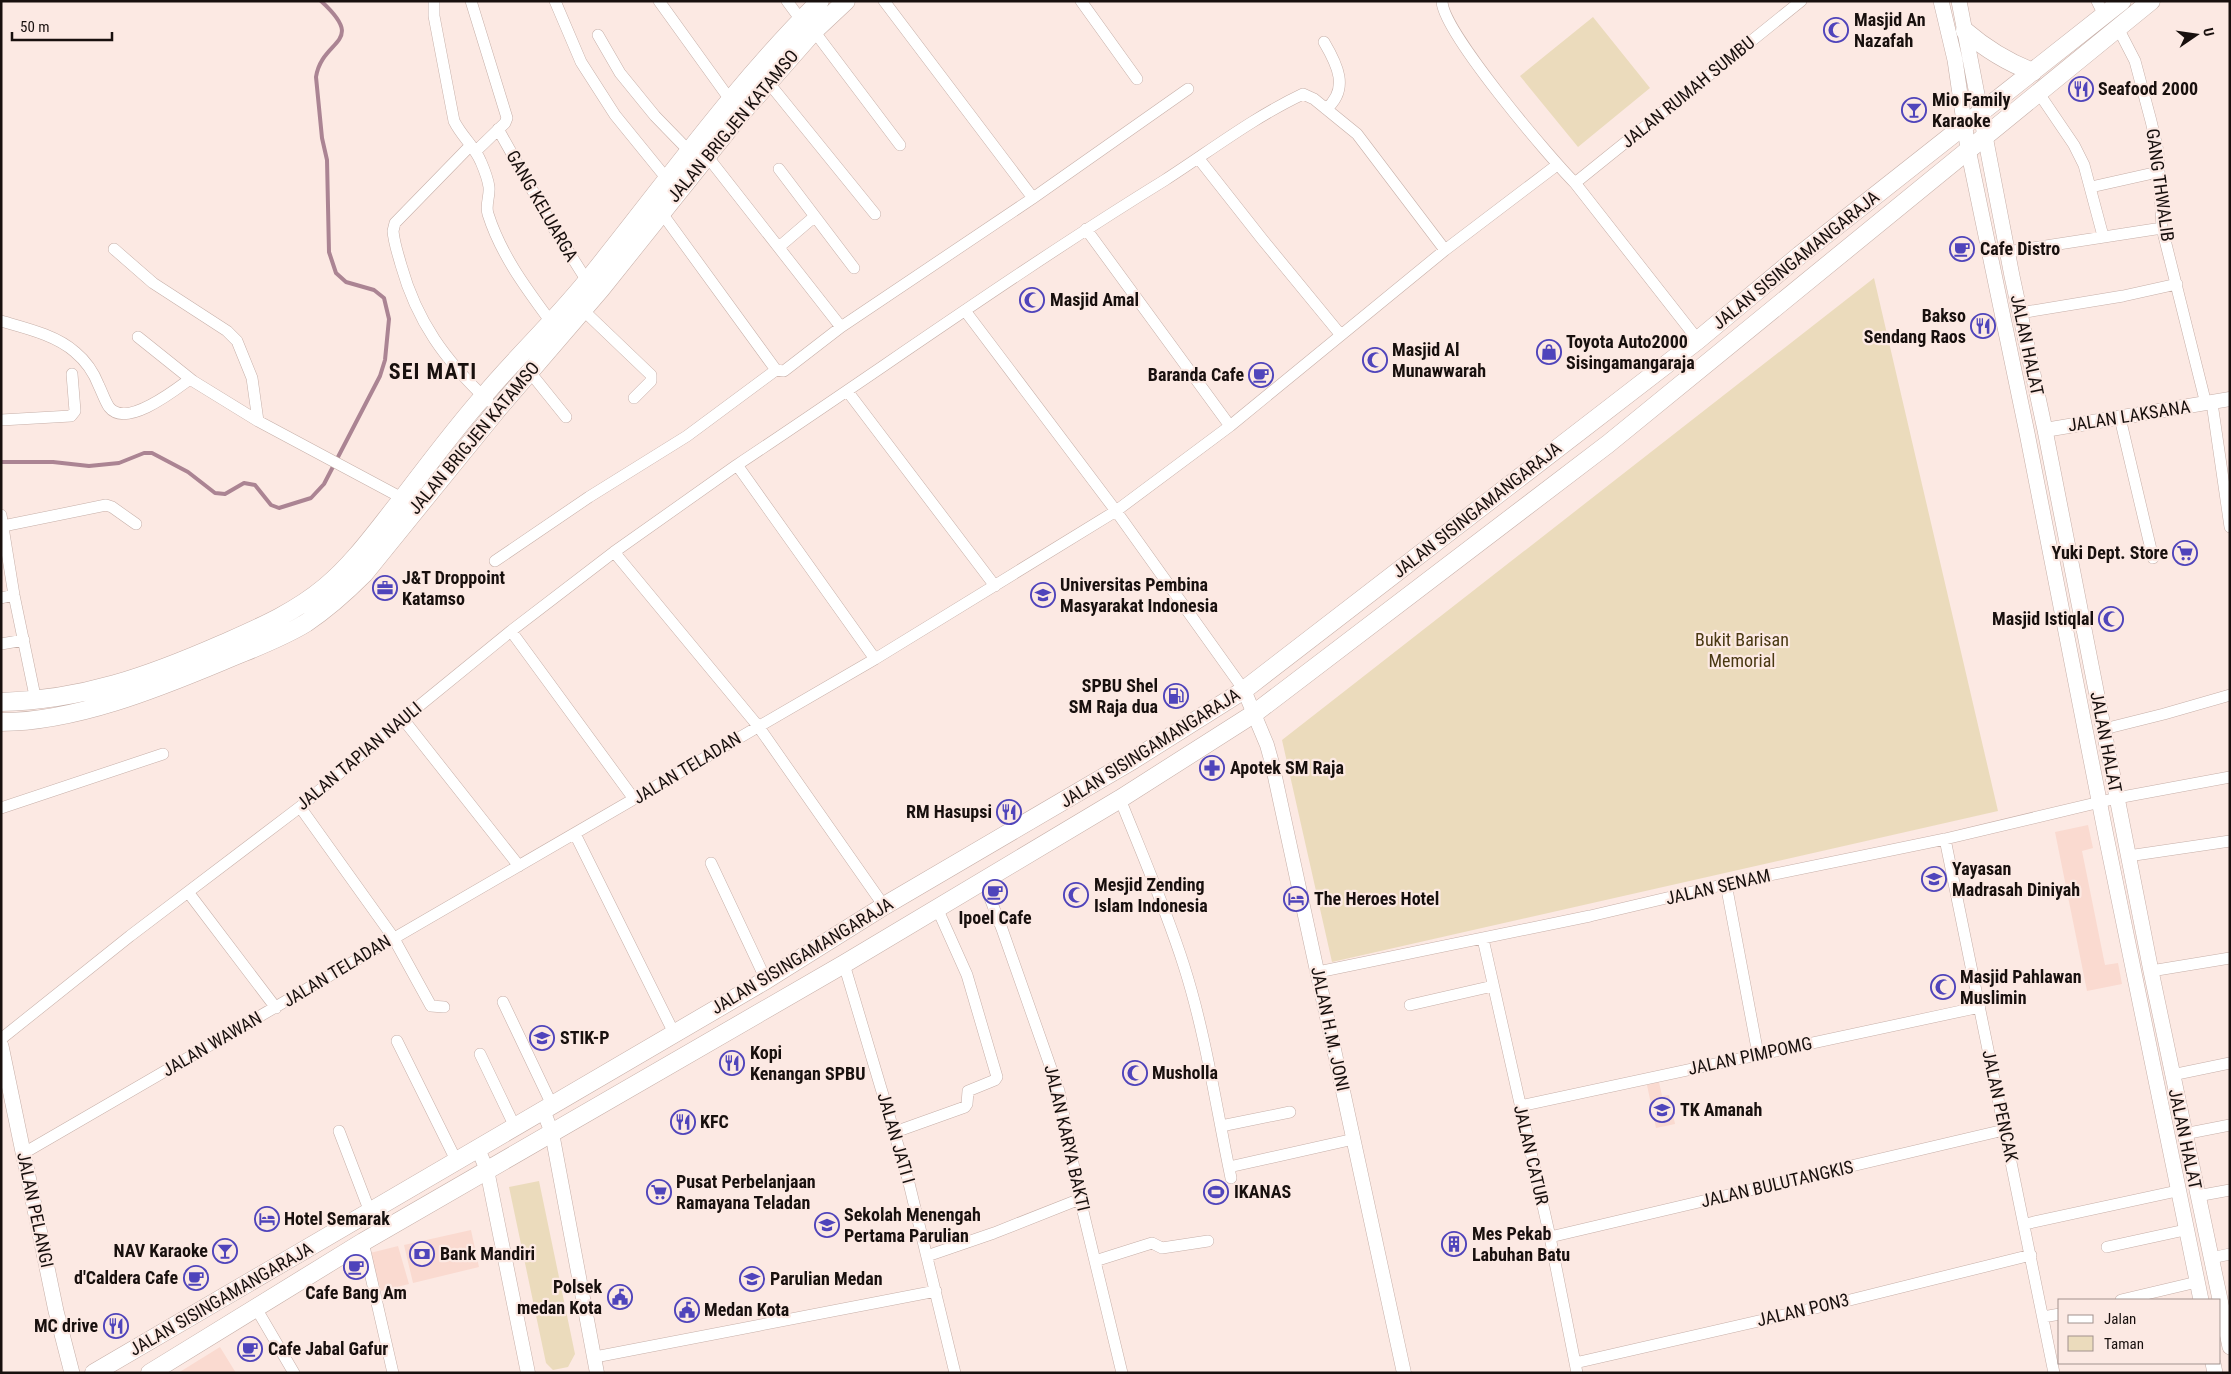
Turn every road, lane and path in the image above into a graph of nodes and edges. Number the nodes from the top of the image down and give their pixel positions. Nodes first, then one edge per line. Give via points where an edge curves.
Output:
1 (434, 1) edge
2 (471, 1) edge
3 (555, 1) edge
4 (659, 1) edge
5 (787, 1) edge
6 (820, 1) edge
7 (846, 1) edge
8 (884, 1) edge
9 (1082, 1) edge
10 (1442, 1) edge
11 (1801, 1) edge
12 (1941, 1) edge
13 (1959, 1) edge
14 (2122, 1) edge
15 (2151, 1) edge
16 (2101, 8) edge
17 (807, 26) junction
18 (2118, 28) junction
19 (1965, 32) junction
20 (598, 35) dead end
21 (1324, 42) dead end
22 (2033, 72) junction
23 (1137, 79) dead end
24 (768, 82) junction
25 (1188, 89) dead end
26 (2038, 92) junction
27 (730, 101) junction
28 (1326, 108) junction
29 (1981, 113) junction
30 (1965, 125) junction
31 (498, 129) junction
32 (1986, 135) junction
33 (900, 145) dead end
34 (473, 148) junction
35 (1968, 149) junction
36 (690, 152) junction
37 (707, 156) junction
38 (1199, 158) junction
39 (1557, 165) junction
40 (779, 169) dead end
41 (2158, 172) junction
42 (668, 179) junction
43 (1575, 184) junction
44 (2091, 187) junction
45 (1033, 198) junction
46 (661, 212) junction
47 (875, 214) dead end
48 (814, 217) junction
49 (2162, 228) junction
50 (1086, 229) junction
51 (2103, 236) junction
52 (779, 247) junction
53 (114, 249) dead end
54 (1445, 250) junction
55 (2007, 252) junction
56 (854, 268) dead end
57 (587, 281) junction
58 (2177, 284) junction
59 (584, 310) junction
60 (966, 312) junction
61 (2020, 312) junction
62 (1, 321) edge
63 (551, 322) junction
64 (841, 327) junction
65 (1340, 334) junction
66 (138, 337) dead end
67 (1698, 340) junction
68 (1712, 357) junction
69 (776, 370) junction
70 (529, 372) junction
71 (72, 374) dead end
72 (190, 379) junction
73 (848, 392) junction
74 (483, 396) junction
75 (634, 398) dead end
76 (2230, 400) edge
77 (2209, 403) junction
78 (497, 410) junction
79 (566, 417) dead end
80 (2120, 418) junction
81 (1, 420) edge
82 (258, 420) junction
83 (1230, 426) junction
84 (2045, 430) junction
85 (2027, 433) junction
86 (737, 465) junction
87 (1495, 497) junction
88 (402, 498) junction
89 (1116, 511) junction
90 (1511, 517) junction
91 (2, 520) edge
92 (136, 524) dead end
93 (2230, 527) edge
94 (614, 552) junction
95 (2153, 558) dead end
96 (495, 561) dead end
97 (995, 586) junction
98 (14, 595) junction
99 (1, 598) edge
100 (511, 631) junction
101 (24, 640) junction
102 (1, 644) edge
103 (875, 659) junction
104 (1244, 690) junction
105 (2230, 695) edge
106 (36, 701) junction
107 (1, 702) edge
108 (1255, 713) junction
109 (403, 719) junction
110 (1, 722) edge
111 (758, 726) junction
112 (2104, 729) junction
113 (163, 754) dead end
114 (2230, 777) edge
115 (2118, 798) junction
116 (634, 799) junction
117 (1120, 799) junction
118 (2099, 802) junction
119 (300, 807) junction
120 (1, 808) edge
121 (575, 834) junction
122 (1945, 839) junction
123 (2230, 841) edge
124 (2128, 856) junction
125 (710, 863) dead end
126 (519, 866) junction
127 (983, 880) junction
128 (1726, 884) junction
129 (188, 892) junction
130 (884, 906) junction
131 (937, 908) junction
132 (393, 937) junction
133 (1483, 939) junction
134 (2230, 958) edge
135 (844, 964) junction
136 (2151, 971) junction
137 (1318, 972) junction
138 (766, 980) junction
139 (1493, 986) junction
140 (503, 1002) dead end
141 (1410, 1005) dead end
142 (444, 1007) dead end
143 (1980, 1007) junction
144 (276, 1008) junction
145 (674, 1033) junction
146 (1, 1039) edge
147 (397, 1041) dead end
148 (1, 1046) edge
149 (480, 1054) dead end
150 (1758, 1054) junction
151 (2230, 1063) edge
152 (2172, 1075) junction
153 (1520, 1106) junction
154 (548, 1107) junction
155 (1290, 1112) dead end
156 (2230, 1125) edge
157 (1221, 1126) junction
158 (515, 1127) junction
159 (2004, 1130) junction
160 (339, 1131) dead end
161 (895, 1132) junction
162 (552, 1133) junction
163 (2184, 1134) junction
164 (1354, 1139) junction
165 (478, 1149) junction
166 (24, 1153) junction
167 (457, 1162) junction
168 (487, 1170) junction
169 (2230, 1190) edge
170 (2178, 1192) junction
171 (2197, 1196) junction
172 (1080, 1199) junction
173 (370, 1212) junction
174 (2025, 1224) junction
175 (2185, 1230) junction
176 (1550, 1237) junction
177 (1208, 1241) dead end
178 (363, 1242) junction
179 (2107, 1247) dead end
180 (2230, 1254) edge
181 (2031, 1255) junction
182 (927, 1256) junction
183 (2210, 1258) junction
184 (1095, 1261) junction
185 (2197, 1282) junction
186 (936, 1291) junction
187 (2125, 1299) edge
188 (2200, 1299) edge
189 (256, 1308) junction
190 (2226, 1308) edge
191 (2058, 1314) edge
192 (2043, 1317) junction
193 (2230, 1348) edge
194 (595, 1357) junction
195 (1576, 1368) edge
196 (72, 1373) edge
197 (94, 1373) edge
198 (150, 1373) edge
199 (294, 1373) edge
200 (393, 1373) edge
201 (528, 1373) edge
202 (598, 1373) edge
203 (955, 1373) edge
204 (1122, 1373) edge
205 (1404, 1373) edge
206 (2054, 1373) edge

1 - 34 street via 454,121
2 - 31 street via 505,106 507,118
3 - 42 street via 586,70 614,115
4 - 27 street
5 - 17 street
6 - 17 main road, JALAN BRIGJEN KATAMSO
7 - 17 main road, JALAN BRIGJEN KATAMSO
8 - 45 street
9 - 23 street
10 - 39 street via 1446,18 1486,77
11 - 43 street, JALAN RUMAH SUMBU
12 - 30 main road, JALAN HALAT via 1955,60
13 - 19 main road, JALAN HALAT
14 - 16 main road, JALAN SISINGAMANGARAJA
15 - 18 main road, JALAN SISINGAMANGARAJA
16 - 22 main road, JALAN SISINGAMANGARAJA
17 - 24 main road, JALAN BRIGJEN KATAMSO
17 - 27 main road, JALAN BRIGJEN KATAMSO
17 - 33 street
18 - 26 main road, JALAN SISINGAMANGARAJA
18 - 41 street, GANG THWALIB via 2136,61 2158,151
19 - 22 main road via 2008,63
19 - 29 main road, JALAN HALAT
20 - 36 street via 620,73
21 - 28 street via 1334,59 1339,82 1337,98
22 - 29 main road, JALAN SISINGAMANGARAJA
24 - 37 main road, JALAN BRIGJEN KATAMSO
24 - 47 street
25 - 45 street
26 - 32 main road, JALAN SISINGAMANGARAJA
26 - 44 street via 2074,145
27 - 36 main road, JALAN BRIGJEN KATAMSO
28 - 38 street via 1308,95 1301,95
28 - 54 street via 1357,134
29 - 30 main road, JALAN SISINGAMANGARAJA
29 - 32 main road, JALAN HALAT
30 - 35 main road, JALAN HALAT
30 - 67 main road, JALAN SISINGAMANGARAJA
31 - 34 street
31 - 57 street, GANG KELUARGA
32 - 35 main road, JALAN SISINGAMANGARAJA
32 - 55 main road, JALAN HALAT
34 - 63 street via 482,163 488,187 487,211 496,236 518,277
34 - 74 street via 395,223 393,231 408,289 425,326 453,366
35 - 68 main road, JALAN SISINGAMANGARAJA
35 - 85 main road, JALAN HALAT
36 - 42 main road, JALAN BRIGJEN KATAMSO
37 - 46 main road, JALAN BRIGJEN KATAMSO
37 - 52 street
38 - 50 street
38 - 65 street
39 - 43 street
39 - 54 street, JALAN TELADAN
40 - 48 street
41 - 44 street
41 - 49 street, GANG THWALIB
42 - 57 main road, JALAN BRIGJEN KATAMSO
43 - 67 street
44 - 51 street
45 - 64 street
46 - 59 main road, JALAN BRIGJEN KATAMSO
46 - 69 street
48 - 52 street
48 - 56 street
49 - 51 street
49 - 58 street, GANG THWALIB
50 - 60 street
50 - 83 street
51 - 55 street
52 - 64 street
53 - 82 street via 153,283 227,331 237,341 252,378
54 - 65 street, JALAN TELADAN
55 - 61 main road, JALAN HALAT
57 - 63 main road, JALAN BRIGJEN KATAMSO
58 - 61 street
58 - 77 street, GANG THWALIB
59 - 70 main road, JALAN BRIGJEN KATAMSO
59 - 75 street via 651,375 652,381
60 - 73 street via 923,338
60 - 89 street
61 - 84 main road, JALAN HALAT
62 - 72 street via 61,342 74,350 96,378 108,406 114,411 130,413 141,410
63 - 74 main road, JALAN BRIGJEN KATAMSO
64 - 69 street via 784,371
65 - 83 street, JALAN TELADAN
66 - 72 street
67 - 68 main road
67 - 87 main road, JALAN SISINGAMANGARAJA
68 - 90 main road, JALAN SISINGAMANGARAJA via 1608,444
69 - 96 street via 687,436
70 - 78 main road, JALAN BRIGJEN KATAMSO
70 - 79 street
71 - 81 street via 75,411 71,416
72 - 82 street
73 - 86 street
73 - 97 street
74 - 78 street
74 - 88 main road, JALAN BRIGJEN KATAMSO
76 - 77 street, JALAN LAKSANA
77 - 80 street, JALAN LAKSANA
77 - 93 street, GANG THWALIB
78 - 110 main road, JALAN BRIGJEN KATAMSO via 364,574 307,622 282,637 182,678 90,709 41,720
80 - 84 street, JALAN LAKSANA
80 - 95 street
82 - 88 street
83 - 89 street, JALAN TELADAN
84 - 85 street, JALAN LAKSANA
84 - 112 main road, JALAN HALAT
85 - 118 main road, JALAN HALAT
86 - 94 street, JALAN TAPIAN NAULI
86 - 103 street
87 - 90 main road
87 - 104 main road, JALAN SISINGAMANGARAJA
88 - 106 main road, JALAN BRIGJEN KATAMSO via 347,567 324,588 276,620 133,679 86,693
89 - 97 street, JALAN TELADAN
89 - 104 street
90 - 108 main road, JALAN SISINGAMANGARAJA
91 - 92 street via 106,505
91 - 98 street
94 - 100 street, JALAN TAPIAN NAULI
94 - 111 street
97 - 103 street, JALAN TELADAN
98 - 99 street
98 - 101 street
100 - 109 street, JALAN TAPIAN NAULI
100 - 116 street
101 - 102 street
101 - 106 street
103 - 111 street, JALAN TELADAN
104 - 108 street, JALAN H.M. JONI
104 - 130 main road, JALAN SISINGAMANGARAJA via 1134,760
105 - 112 street
106 - 107 main road, JALAN BRIGJEN KATAMSO
108 - 117 main road, JALAN SISINGAMANGARAJA
108 - 137 street, JALAN H.M. JONI via 1272,763
109 - 119 street, JALAN TAPIAN NAULI
109 - 126 street
111 - 116 street, JALAN TELADAN
111 - 130 street
112 - 115 main road, JALAN HALAT
113 - 120 street
114 - 115 street, JALAN SENAM
115 - 118 street, JALAN SENAM
115 - 124 main road, JALAN HALAT
116 - 121 street, JALAN TELADAN
117 - 127 main road, JALAN SISINGAMANGARAJA
117 - 157 street via 1184,967
118 - 122 street, JALAN SENAM
118 - 170 main road, JALAN HALAT
119 - 129 street, JALAN TAPIAN NAULI
119 - 132 street
121 - 126 street, JALAN TELADAN
121 - 145 street
122 - 128 street, JALAN SENAM
122 - 143 street, JALAN PENCAK
123 - 124 street
124 - 136 main road, JALAN HALAT
125 - 138 street
126 - 132 street, JALAN TELADAN
127 - 131 main road, JALAN SISINGAMANGARAJA
127 - 172 street, JALAN KARYA BAKTI via 1054,1072
128 - 133 street, JALAN SENAM
128 - 150 street
129 - 144 street, JALAN WAWAN
129 - 146 street, JALAN TAPIAN NAULI
130 - 138 main road, JALAN SISINGAMANGARAJA
131 - 135 main road, JALAN SISINGAMANGARAJA
131 - 161 street via 967,974 997,1077 968,1091 964,1107
132 - 142 street via 431,1006
132 - 144 street, JALAN TELADAN
133 - 137 street, JALAN SENAM
133 - 139 street, JALAN CATUR
134 - 136 street
135 - 161 street, JALAN JATI I
135 - 162 main road, JALAN SISINGAMANGARAJA
136 - 152 main road, JALAN HALAT
137 - 164 street, JALAN H.M. JONI
138 - 145 main road, JALAN SISINGAMANGARAJA
139 - 141 street
139 - 153 street, JALAN CATUR
140 - 154 street
143 - 150 street, JALAN PIMPOMG
143 - 159 street, JALAN PENCAK
144 - 166 street, JALAN WAWAN
145 - 154 main road, JALAN SISINGAMANGARAJA
147 - 167 street
148 - 166 main road, JALAN PELANGI
149 - 158 street
150 - 153 street, JALAN PIMPOMG
151 - 152 street
152 - 163 main road, JALAN HALAT
153 - 176 street, JALAN CATUR
154 - 158 main road, JALAN SISINGAMANGARAJA
154 - 162 street
155 - 157 street
156 - 163 street
157 - 164 street via 1230,1173
158 - 165 main road, JALAN SISINGAMANGARAJA
159 - 174 street, JALAN PENCAK
159 - 176 street, JALAN BULUTANGKIS
160 - 173 street
161 - 182 street, JALAN JATI I
162 - 168 main road, JALAN SISINGAMANGARAJA
162 - 194 street
163 - 171 main road, JALAN HALAT
164 - 205 street, JALAN H.M. JONI
165 - 167 main road, JALAN SISINGAMANGARAJA
165 - 168 street
166 - 196 main road, JALAN PELANGI
167 - 173 main road, JALAN SISINGAMANGARAJA
168 - 178 main road, JALAN SISINGAMANGARAJA
168 - 201 street
169 - 171 street
170 - 174 street
170 - 175 main road, JALAN HALAT
171 - 183 main road, JALAN HALAT
172 - 182 street
172 - 184 street, JALAN KARYA BAKTI
173 - 197 main road, JALAN SISINGAMANGARAJA
174 - 181 street, JALAN PENCAK
175 - 179 street
175 - 185 main road, JALAN HALAT
176 - 195 street, JALAN CATUR
177 - 184 street via 1162,1248 1152,1244
178 - 189 main road, JALAN SISINGAMANGARAJA
178 - 200 street
180 - 183 street
181 - 192 street, JALAN PENCAK
181 - 195 street, JALAN PON3
182 - 186 street, JALAN JATI I
183 - 190 main road, JALAN HALAT
184 - 204 street, JALAN KARYA BAKTI
185 - 187 street
185 - 188 main road, JALAN HALAT
186 - 194 street
186 - 203 street, JALAN JATI I
189 - 198 main road, JALAN SISINGAMANGARAJA
189 - 199 street
190 - 193 main road, JALAN HALAT
191 - 192 street
192 - 206 street, JALAN PENCAK
194 - 202 street

